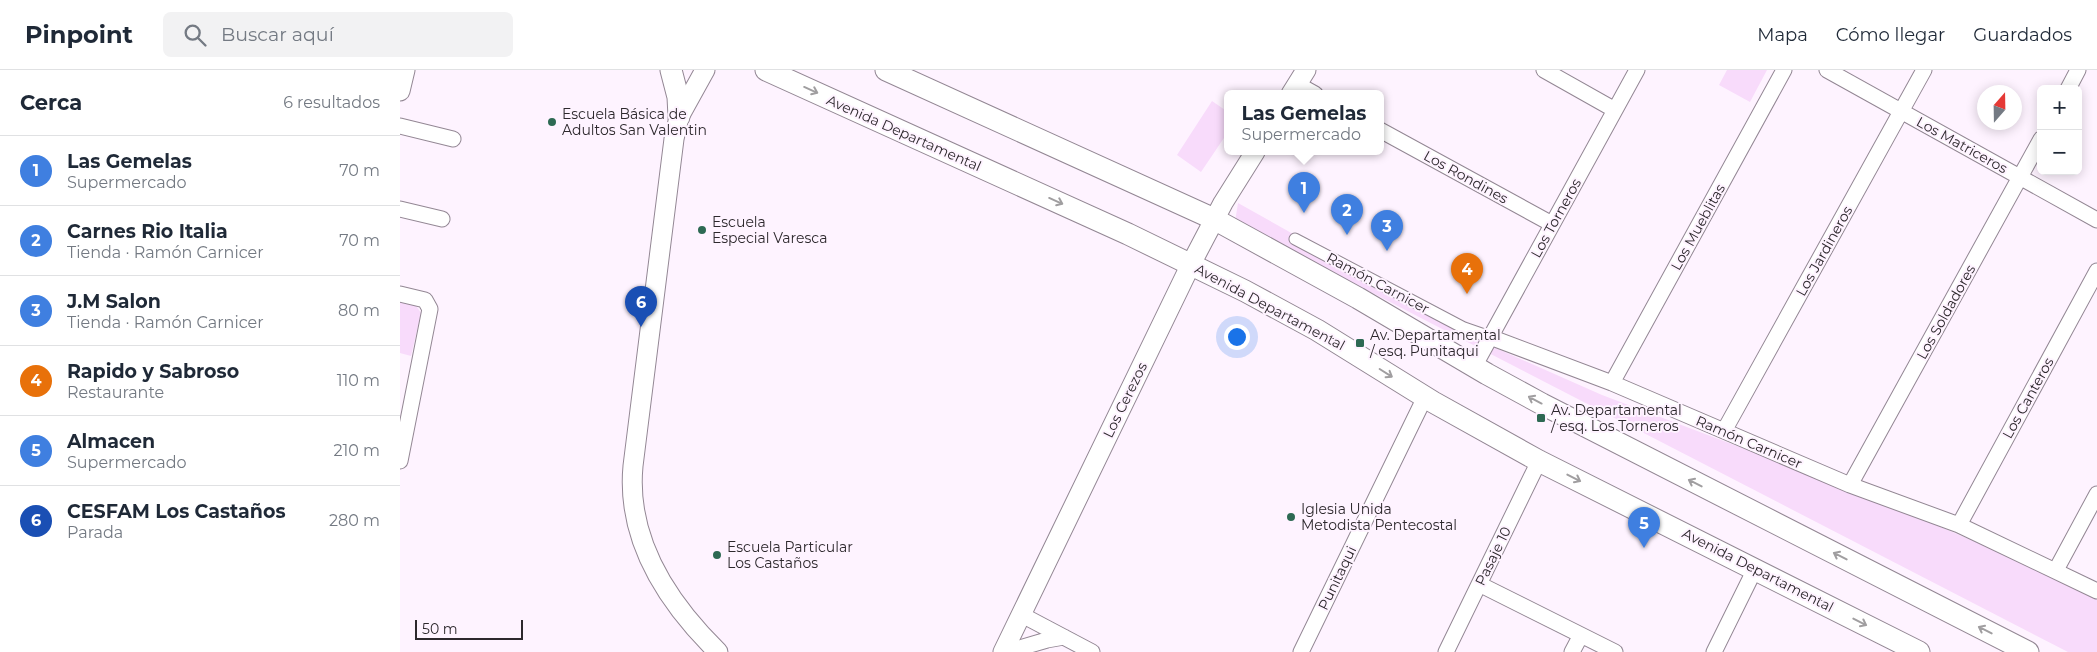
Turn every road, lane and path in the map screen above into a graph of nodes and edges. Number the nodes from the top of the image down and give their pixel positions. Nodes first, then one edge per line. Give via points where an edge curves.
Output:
1 (405, 70) edge
2 (671, 70) edge
3 (705, 70) edge
4 (766, 70) edge
5 (886, 70) edge
6 (1544, 70) edge
7 (1637, 70) edge
8 (1784, 70) edge
9 (1827, 70) edge
10 (1924, 70) edge
11 (2078, 70) edge
12 (1298, 83) edge
13 (2070, 85) edge
14 (1309, 90) edge
15 (400, 91) edge
16 (1615, 110) junction
17 (1901, 111) junction
18 (679, 117) junction
19 (400, 126) edge
20 (1384, 132) edge
21 (453, 139) dead end
22 (2037, 146) edge
23 (1253, 155) edge
24 (2020, 177) junction
25 (400, 209) edge
26 (442, 219) dead end
27 (1214, 219) junction
28 (2097, 220) edge
29 (1552, 224) junction
30 (1295, 239) dead end
31 (1191, 264) junction
32 (2097, 271) edge
33 (400, 294) edge
34 (1490, 337) junction
35 (1474, 367) junction
36 (1612, 383) junction
37 (1425, 397) junction
38 (1724, 432) junction
39 (400, 461) edge
40 (1539, 461) junction
41 (1850, 485) junction
42 (2097, 494) edge
43 (1959, 525) junction
44 (1755, 569) junction
45 (2056, 570) junction
46 (1479, 584) junction
47 (2097, 591) edge
48 (1022, 615) junction
49 (1580, 635) junction
50 (1064, 637) junction
51 (718, 652) edge
52 (1005, 652) edge
53 (1092, 652) edge
54 (1301, 652) edge
55 (1446, 652) edge
56 (1572, 652) edge
57 (1614, 652) edge
58 (1714, 652) edge
59 (1920, 652) edge
60 (2028, 652) edge

1 - 15 street
2 - 18 main road
3 - 18 street
4 -> 31 main road, Avenida Departamental
5 - 27 main road
6 - 16 street
7 - 16 street, Los Torneros
8 - 36 street, Los Mueblitas
9 - 17 street, Los Matriceros
10 - 17 street, Los Jardineros
11 - 13 street
12 - 14 street
16 - 29 street, Los Torneros
17 - 24 street, Los Matriceros
17 - 38 street, Los Jardineros
18 - 51 street via 671,157 632,495 638,530 648,558 670,595
19 - 21 street
20 - 29 street, Los Rondines
22 - 24 street, Los Soldadores
23 - 27 street, Los Cerezos
24 - 28 street, Los Matriceros
24 - 41 street, Los Soldadores
25 - 26 street
27 - 31 street, Los Cerezos
27 - 35 main road via 1358,298
29 - 34 street, Los Torneros
30 - 34 street, Ramón Carnicer via 1464,328
31 -> 37 main road, Avenida Departamental via 1317,330
31 - 48 street, Los Cerezos
32 - 43 street, Los Canteros
33 - 39 street via 425,300 430,306
34 - 35 street, Los Torneros
34 - 36 street, Ramón Carnicer
60 -> 35 main road
36 - 38 street, Ramón Carnicer
37 - 40 main road, Avenida Departamental
37 - 54 street, Punitaqui
38 - 41 street, Ramón Carnicer
40 -> 44 main road, Avenida Departamental
40 - 46 street, Pasaje 10
41 - 43 street, Ramón Carnicer
42 - 45 street
43 - 45 street, Ramón Carnicer
44 - 58 street
44 -> 59 main road, Avenida Departamental
45 - 47 street, Ramón Carnicer
46 - 49 street
46 - 55 street, Pasaje 10
48 - 50 street
48 - 52 street, Los Cerezos
49 - 56 street
49 - 57 street
50 - 52 street
50 - 53 street

